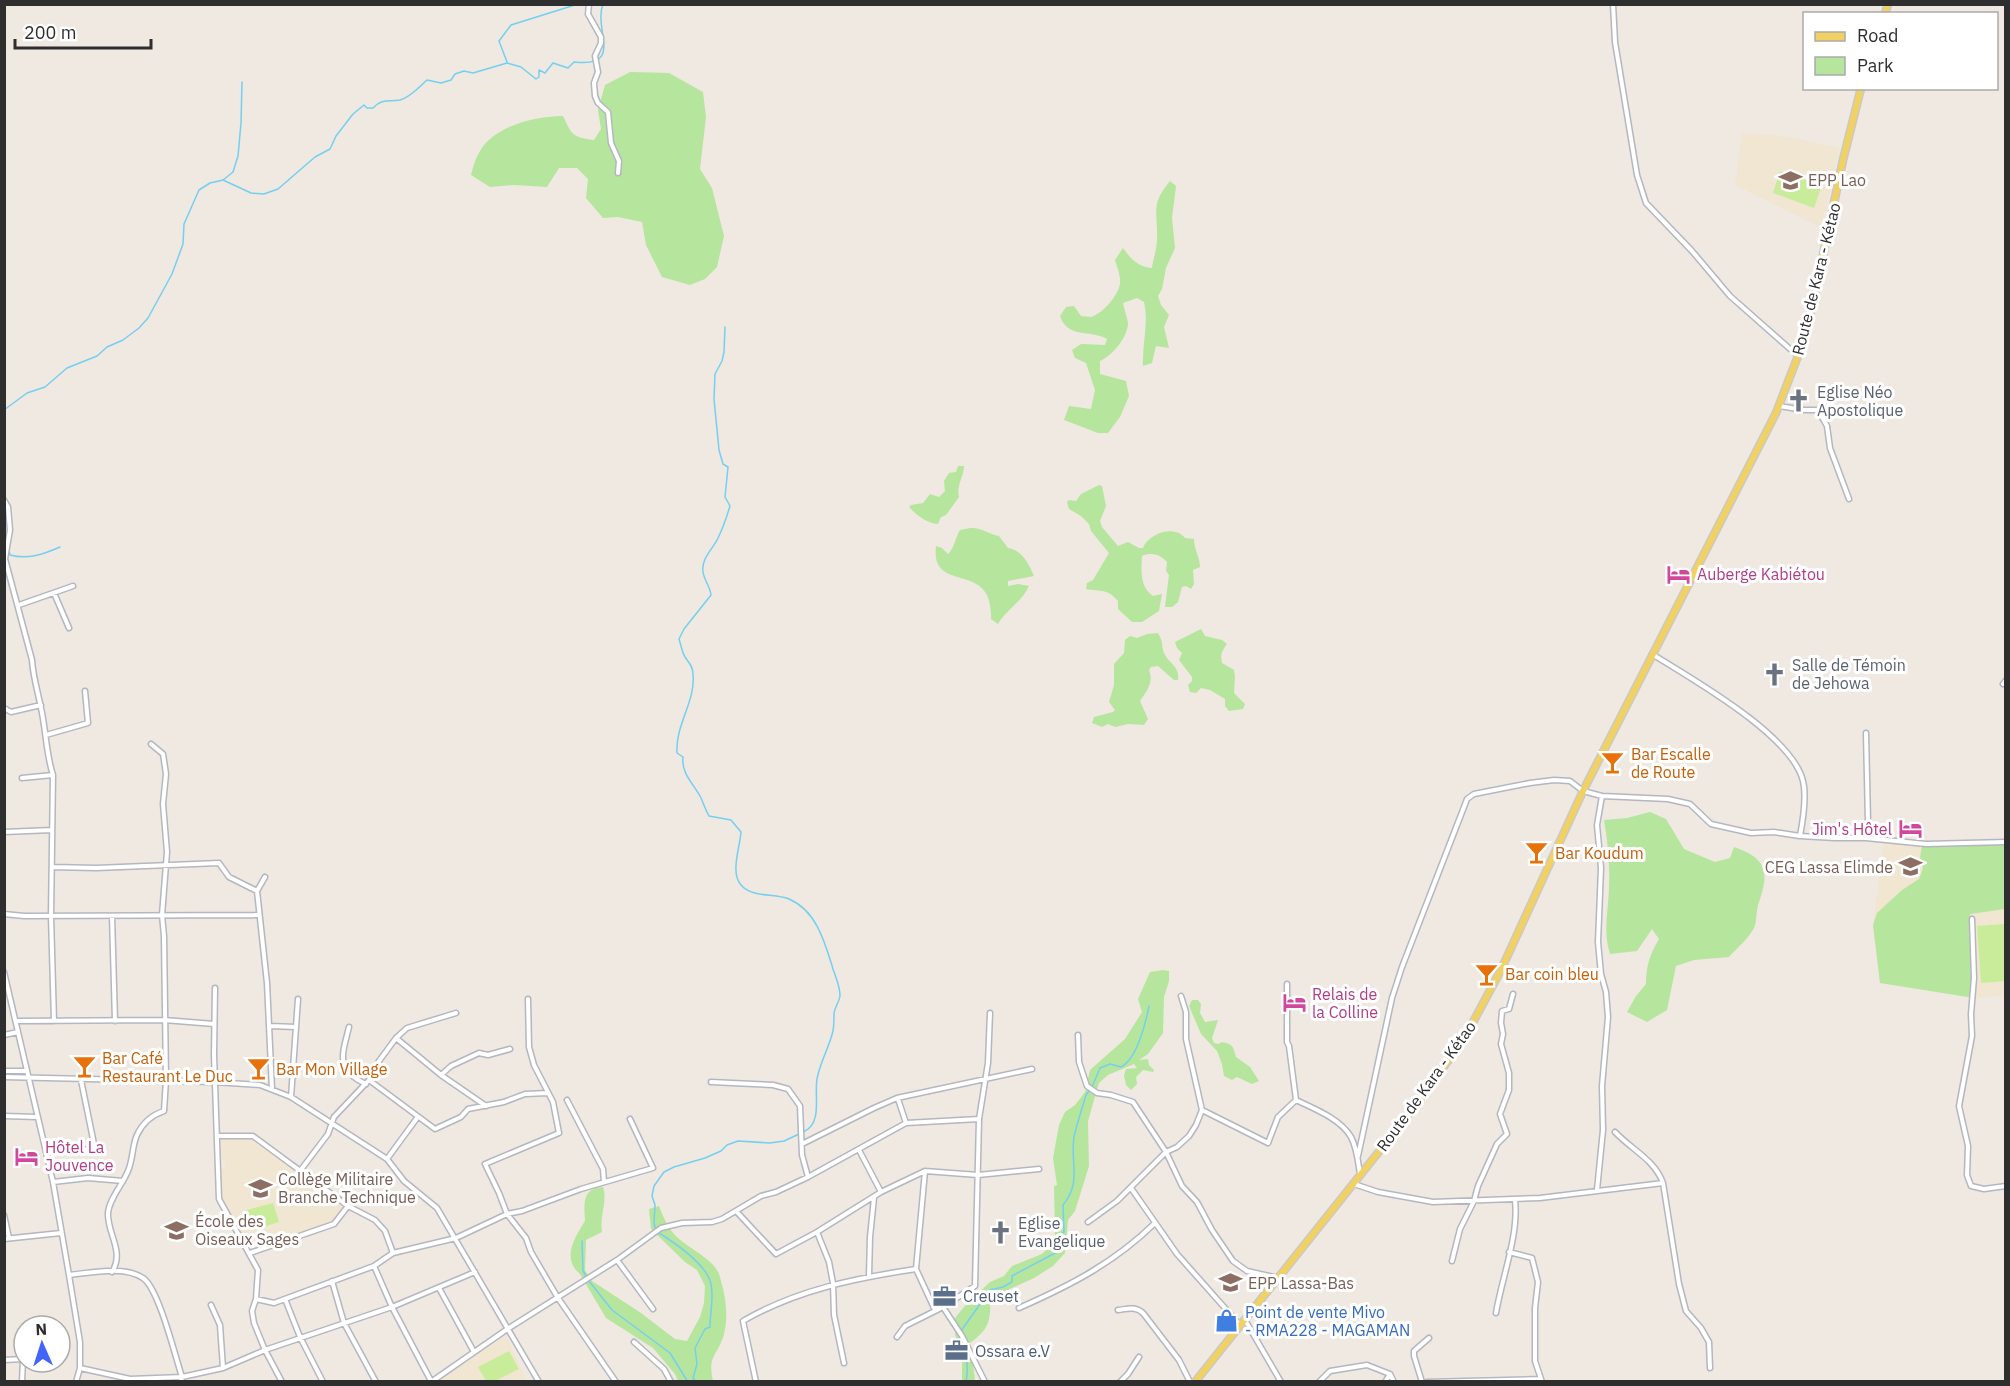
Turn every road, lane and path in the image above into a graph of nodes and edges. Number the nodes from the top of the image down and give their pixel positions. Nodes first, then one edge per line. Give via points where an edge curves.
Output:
1 (589, 4) edge
2 (1613, 4) edge
3 (1860, 90) edge
4 (618, 172) dead end
5 (1798, 356) junction
6 (1778, 406) junction
7 (1849, 499) dead end
8 (4, 500) edge
9 (73, 586) dead end
10 (54, 593) junction
11 (19, 605) junction
12 (69, 628) dead end
13 (1652, 654) junction
14 (85, 691) dead end
15 (41, 705) junction
16 (4, 708) edge
17 (1866, 733) dead end
18 (46, 735) junction
19 (151, 744) dead end
20 (53, 775) junction
21 (21, 778) dead end
22 (1583, 790) junction
23 (1602, 796) junction
24 (52, 830) junction
25 (4, 832) edge
26 (1800, 836) junction
27 (1866, 838) junction
28 (2006, 842) edge
29 (164, 866) junction
30 (52, 867) junction
31 (265, 877) dead end
32 (257, 891) junction
33 (4, 914) edge
34 (162, 915) junction
35 (259, 915) junction
36 (51, 916) junction
37 (112, 916) junction
38 (1971, 919) dead end
39 (4, 972) edge
40 (1287, 984) dead end
41 (215, 988) dead end
42 (1513, 994) dead end
43 (1181, 996) dead end
44 (298, 999) dead end
45 (528, 999) dead end
46 (990, 1012) dead end
47 (456, 1013) dead end
48 (164, 1020) junction
49 (16, 1021) junction
50 (54, 1021) junction
51 (115, 1021) junction
52 (214, 1024) junction
53 (270, 1026) junction
54 (296, 1027) junction
55 (349, 1027) dead end
56 (18, 1032) junction
57 (4, 1035) edge
58 (1078, 1035) dead end
59 (396, 1038) junction
60 (510, 1049) dead end
61 (1032, 1069) dead end
62 (4, 1071) edge
63 (26, 1071) junction
64 (441, 1075) junction
65 (4, 1077) edge
66 (27, 1077) junction
67 (81, 1080) junction
68 (166, 1080) junction
69 (986, 1080) junction
70 (215, 1082) junction
71 (368, 1082) junction
72 (711, 1082) dead end
73 (272, 1089) junction
74 (548, 1093) junction
75 (291, 1097) junction
76 (897, 1098) junction
77 (567, 1100) dead end
78 (1296, 1100) junction
79 (486, 1106) junction
80 (1202, 1110) junction
81 (4, 1116) edge
82 (37, 1117) junction
83 (417, 1118) junction
84 (630, 1119) dead end
85 (979, 1119) junction
86 (906, 1123) junction
87 (331, 1124) junction
88 (1615, 1132) dead end
89 (218, 1136) junction
90 (802, 1143) junction
91 (78, 1150) dead end
92 (859, 1150) junction
93 (1166, 1152) junction
94 (1358, 1156) junction
95 (387, 1159) junction
96 (1039, 1169) dead end
97 (300, 1171) junction
98 (926, 1171) junction
99 (978, 1175) junction
100 (1360, 1175) junction
101 (808, 1177) junction
102 (123, 1181) junction
103 (53, 1182) junction
104 (604, 1182) junction
105 (1663, 1183) junction
106 (1353, 1184) junction
107 (2006, 1186) edge
108 (1131, 1188) junction
109 (1597, 1190) junction
110 (881, 1192) junction
111 (874, 1198) junction
112 (1515, 1200) junction
113 (1474, 1201) junction
114 (348, 1206) junction
115 (736, 1211) junction
116 (507, 1214) junction
117 (4, 1215) edge
118 (1088, 1222) dead end
119 (1155, 1223) junction
120 (817, 1232) junction
121 (61, 1233) junction
122 (456, 1238) junction
123 (7, 1239) edge
124 (1509, 1252) junction
125 (250, 1253) junction
126 (393, 1253) junction
127 (617, 1260) junction
128 (1452, 1261) dead end
129 (374, 1266) junction
130 (916, 1269) junction
131 (112, 1272) junction
132 (475, 1272) junction
133 (69, 1275) junction
134 (869, 1276) junction
135 (1278, 1278) junction
136 (332, 1281) junction
137 (834, 1284) junction
138 (439, 1288) junction
139 (558, 1298) junction
140 (256, 1299) junction
141 (285, 1299) junction
142 (211, 1305) dead end
143 (943, 1306) junction
144 (392, 1307) junction
145 (1019, 1308) dead end
146 (653, 1309) dead end
147 (935, 1310) junction
148 (1118, 1310) dead end
149 (1496, 1313) dead end
150 (344, 1323) junction
151 (1243, 1323) junction
152 (509, 1328) junction
153 (300, 1337) junction
154 (897, 1337) dead end
155 (1429, 1338) dead end
156 (634, 1342) dead end
157 (265, 1350) junction
158 (474, 1352) junction
159 (1139, 1357) dead end
160 (4, 1360) edge
161 (844, 1363) dead end
162 (80, 1368) junction
163 (223, 1368) junction
164 (1710, 1368) dead end
165 (1390, 1374) junction
166 (182, 1379) edge
167 (124, 1380) edge
168 (1542, 1380) edge
169 (431, 1381) edge
170 (22, 1382) edge
171 (76, 1382) edge
172 (282, 1382) edge
173 (322, 1382) edge
174 (376, 1382) edge
175 (539, 1382) edge
176 (616, 1382) edge
177 (671, 1382) edge
178 (756, 1382) edge
179 (985, 1382) edge
180 (1120, 1382) edge
181 (1190, 1382) edge
182 (1195, 1382) edge
183 (1281, 1382) edge
184 (1319, 1382) edge
185 (1385, 1382) edge
186 (1394, 1382) edge
187 (1422, 1382) edge
188 (1427, 1382) edge

1 - 4 street via 588,14 601,38 595,56 596,96 608,112
2 - 5 street via 1615,42 1635,164 1646,203 1730,296
3 - 5 main road, Route de Kara - Kétao
5 - 6 main road, Route de Kara - Kétao
6 - 7 street via 1818,410 1827,426 1830,448
6 - 13 main road, Route de Kara - Kétao
8 - 11 street via 10,530 5,559
9 - 10 street
10 - 11 street
10 - 12 street
11 - 15 street
13 - 22 main road, Route de Kara - Kétao
13 - 26 street via 1745,713 1779,744 1796,765 1803,783
14 - 18 street via 88,723
15 - 16 street via 11,712
15 - 18 street
17 - 27 street
18 - 20 street
19 - 29 street via 163,754 166,774
20 - 21 street
20 - 24 street
22 - 23 street
22 - 94 street via 1570,781 1554,780 1482,792 1467,799 1401,968
22 - 100 main road, Route de Kara - Kétao via 1501,970 1472,1024
23 - 26 street via 1668,799 1690,804 1711,824
23 - 109 street via 1597,825 1601,875 1598,942 1608,1017
24 - 25 street
24 - 30 street
26 - 27 street
27 - 28 street via 1926,844
29 - 30 street
29 - 32 street via 219,863 229,877
29 - 34 street
30 - 36 street
31 - 32 street
32 - 35 street
33 - 36 street
34 - 35 street
34 - 37 street
34 - 48 street
35 - 53 street
36 - 37 street
36 - 50 street
37 - 51 street
38 - 107 street via 1972,1036 1959,1106 1968,1146 1967,1175 1971,1186
39 - 49 street
40 - 78 street via 1287,1042
41 - 52 street
42 - 113 street via 1509,1009 1502,1011 1501,1023 1509,1090 1500,1114 1507,1134 1497,1144
43 - 80 street
44 - 54 street
45 - 74 street via 529,1047
46 - 69 street
47 - 59 street via 407,1028
48 - 51 street
48 - 52 street
48 - 68 street
49 - 50 street
49 - 56 street
50 - 51 street
52 - 70 street
53 - 54 street
53 - 73 street
54 - 75 street
55 - 71 street via 342,1053 345,1069 351,1077
56 - 57 street
56 - 63 street
58 - 93 street via 1079,1062 1087,1086 1096,1093 1133,1102
59 - 64 street
59 - 71 street
60 - 64 street via 488,1055 479,1053
61 - 69 street
62 - 63 street
63 - 66 street
64 - 79 street
65 - 66 street
66 - 67 street
66 - 82 street
67 - 68 street
67 - 91 street via 95,1149
68 - 70 street
68 - 102 street via 164,1111 150,1116 137,1134
69 - 76 street
69 - 85 street
70 - 73 street
70 - 89 street
71 - 83 street
71 - 87 street
72 - 90 street via 773,1084 788,1089 801,1106
73 - 75 street
74 - 79 street via 525,1094
74 - 116 street via 554,1102 559,1133 485,1164
75 - 87 street
76 - 86 street
76 - 90 street
77 - 104 street via 603,1169
78 - 80 street via 1278,1117 1268,1143
78 - 94 street via 1338,1124 1351,1136
79 - 83 street via 468,1109 461,1117 435,1129
80 - 93 street via 1189,1136
81 - 82 street
82 - 103 street
83 - 95 street
84 - 104 street via 653,1168
85 - 86 street
85 - 99 street
86 - 92 street
87 - 95 street
87 - 97 street via 328,1134
88 - 105 street via 1648,1159
89 - 97 street via 253,1136
89 - 125 street via 219,1199
90 - 101 street
92 - 101 street
92 - 110 street
93 - 108 street
93 - 135 street via 1182,1186 1197,1202 1233,1262 1247,1271
94 - 100 street
95 - 122 street via 404,1181 437,1208
96 - 99 street
97 - 114 street
98 - 99 street
98 - 110 street
98 - 130 street
99 - 143 street via 975,1286
100 - 106 main road, Route de Kara - Kétao
101 - 115 street
102 - 103 street via 88,1178
102 - 131 street via 108,1210 118,1252
103 - 121 street
104 - 116 street
105 - 109 street
105 - 164 street via 1679,1284 1686,1311 1709,1342
106 - 113 street via 1433,1202
106 - 135 main road, Route de Kara - Kétao
108 - 118 street
108 - 119 street
109 - 112 street
110 - 111 street
111 - 120 street
111 - 134 street
112 - 113 street
112 - 124 street
113 - 128 street via 1460,1229
114 - 125 street via 334,1224
114 - 126 street via 375,1220 385,1231
115 - 120 street via 776,1254
115 - 127 street via 712,1222 661,1228
116 - 122 street
116 - 139 street via 526,1238
117 - 123 street
119 - 145 street via 1126,1251 1087,1276
119 - 151 street via 1177,1254
120 - 137 street
121 - 123 street
121 - 133 street
122 - 126 street
122 - 132 street
124 - 149 street
124 - 168 street via 1532,1258 1538,1274 1535,1361
125 - 140 street via 258,1270
126 - 129 street
127 - 139 street
127 - 146 street
129 - 136 street
129 - 144 street
130 - 134 street
130 - 147 street
131 - 133 street
131 - 166 street via 143,1278 151,1288
132 - 138 street
132 - 152 street
133 - 162 street via 80,1342
134 - 137 street
135 - 151 main road, Route de Kara - Kétao
136 - 141 street
136 - 150 street
137 - 161 street via 834,1315
137 - 178 street via 764,1309 743,1321
138 - 144 street
138 - 158 street
139 - 152 street
139 - 176 street
140 - 141 street via 274,1303
140 - 157 street via 254,1323
141 - 153 street
142 - 163 street via 220,1325
143 - 147 street
143 - 179 street
144 - 150 street
144 - 169 street
147 - 154 street via 905,1326
148 - 181 street via 1133,1308 1143,1313 1179,1360
150 - 153 street
150 - 174 street
151 - 182 main road, Route de Kara - Kétao
151 - 183 street
152 - 158 street
152 - 175 street
153 - 157 street
153 - 173 street
155 - 187 street via 1414,1351
156 - 177 street via 664,1369
157 - 163 street
157 - 172 street
158 - 169 street
159 - 180 street
160 - 170 street via 23,1359
162 - 167 street
162 - 171 street
163 - 166 street
165 - 184 street via 1367,1365 1330,1371
165 - 185 street
165 - 186 street
166 - 167 street
168 - 188 street

